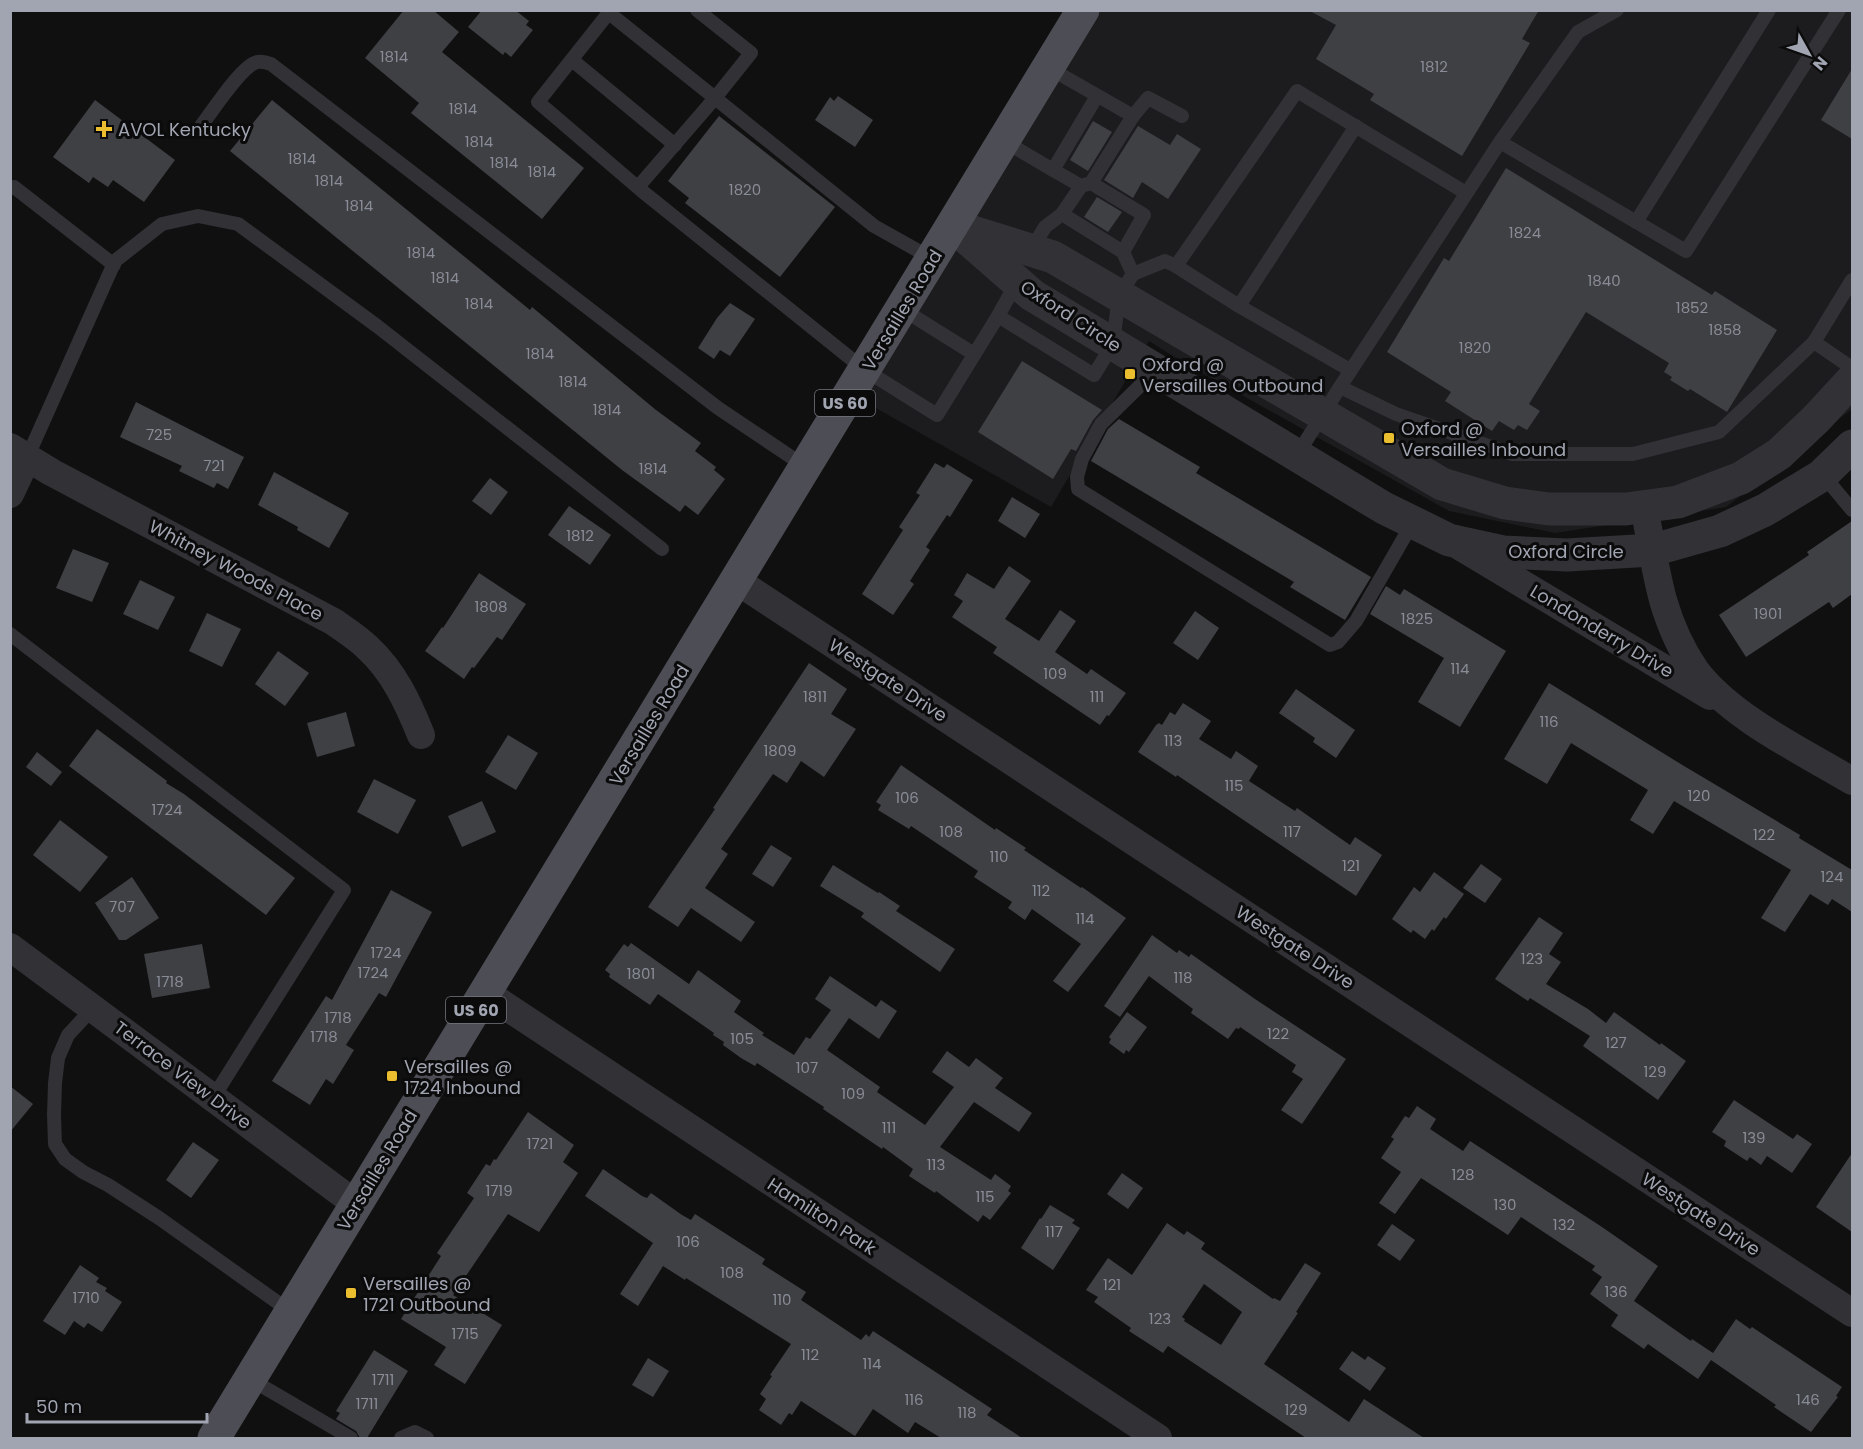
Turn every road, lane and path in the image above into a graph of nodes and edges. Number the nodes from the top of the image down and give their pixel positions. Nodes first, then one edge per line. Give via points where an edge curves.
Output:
1 (697, 10) edge
2 (1083, 10) edge
3 (1617, 10) edge
4 (1769, 10) edge
5 (1839, 10) edge
6 (610, 12) edge
7 (572, 60) junction
8 (1049, 68) junction
9 (1098, 96) junction
10 (716, 98) junction
11 (1132, 116) junction
12 (1182, 116) dead end
13 (201, 126) dead end
14 (1356, 126) junction
15 (1004, 141) junction
16 (1500, 142) junction
17 (675, 145) junction
18 (1053, 170) junction
19 (1086, 185) junction
20 (14, 187) dead end
21 (638, 188) junction
22 (1466, 193) junction
23 (1062, 214) junction
24 (1636, 222) junction
25 (953, 226) junction
26 (1031, 250) junction
27 (1123, 252) junction
28 (933, 259) junction
29 (114, 265) junction
30 (1176, 266) junction
31 (1852, 280) edge
32 (1017, 282) junction
33 (1126, 284) junction
34 (1239, 306) junction
35 (902, 309) junction
36 (998, 316) junction
37 (1814, 342) junction
38 (1113, 344) junction
39 (974, 354) junction
40 (1852, 368) edge
41 (865, 370) junction
42 (1156, 370) junction
43 (1350, 370) junction
44 (1852, 380) edge
45 (1340, 387) junction
46 (1322, 414) junction
47 (1852, 446) edge
48 (19, 452) edge
49 (1297, 455) junction
50 (806, 467) junction
51 (1823, 475) junction
52 (10, 494) edge
53 (1644, 506) junction
54 (1852, 510) edge
55 (1413, 522) junction
56 (1449, 540) junction
57 (662, 549) dead end
58 (1653, 550) junction
59 (737, 580) junction
60 (10, 634) edge
61 (1754, 722) junction
62 (421, 735) dead end
63 (1852, 781) edge
64 (10, 947) edge
65 (486, 993) junction
66 (93, 1008) junction
67 (213, 1098) junction
68 (356, 1204) junction
69 (291, 1312) junction
70 (1852, 1313) edge
71 (250, 1379) junction
72 (214, 1438) edge
73 (351, 1438) edge
74 (400, 1438) edge
75 (427, 1438) edge
76 (1158, 1438) edge

1 - 10 lane via 751,53
2 - 8 main road, Versailles Road / US 60
3 - 16 lane via 1578,32
4 - 24 lane
5 - 24 lane via 1686,251
6 - 7 lane
6 - 10 lane
7 - 17 lane
7 - 21 lane via 538,102
8 - 9 lane
8 - 15 main road, Versailles Road / US 60
9 - 11 lane
9 - 18 lane
10 - 17 lane
10 - 28 lane via 874,226
11 - 12 lane via 1148,98
11 - 19 lane
13 - 50 lane via 242,72 255,62 271,64 718,408
14 - 22 lane
14 - 30 lane via 1297,91
14 - 34 lane
15 - 18 lane
15 - 25 main road, Versailles Road / US 60
16 - 22 lane
16 - 24 lane
17 - 21 lane
18 - 19 lane
19 - 23 lane
19 - 27 lane via 1144,215
20 - 29 lane
21 - 41 lane
22 - 43 lane
23 - 26 lane via 1045,227
23 - 27 lane
25 - 26 street, Oxford Circle
25 - 28 main road, Versailles Road / US 60
25 - 32 street, Oxford Circle
26 - 33 street, Oxford Circle
27 - 33 lane
28 - 35 main road, Versailles Road / US 60
29 - 48 lane
29 - 57 lane via 162,224 198,216 238,224 377,326
30 - 33 lane via 1165,261
30 - 34 lane
31 - 37 lane
32 - 36 lane
32 - 38 street, Oxford Circle
33 - 38 lane
33 - 46 street, Oxford Circle
34 - 43 lane
35 - 39 lane
35 - 41 main road, Versailles Road / US 60
36 - 38 lane via 1094,375
36 - 39 lane
37 - 40 lane
37 - 45 lane via 1719,432 1632,454 1512,454 1396,414
38 - 42 street, Oxford Circle
39 - 41 lane via 938,415
41 - 50 main road, Versailles Road / US 60
42 - 49 street, Oxford Circle
42 - 55 lane via 1101,424 1082,459 1078,489 1330,645 1338,642 1356,621
43 - 45 lane
44 - 53 street, Oxford Circle via 1779,454 1741,478 1678,502
45 - 46 lane
46 - 49 lane
46 - 53 street, Oxford Circle via 1442,484 1505,503 1549,509
47 - 51 street, Oxford Circle
48 - 52 street
48 - 62 street, Whitney Woods Place via 334,622 368,648 391,674
49 - 55 street, Oxford Circle
50 - 59 main road, Versailles Road / US 60
51 - 54 lane
51 - 58 street, Oxford Circle via 1765,510 1720,531
53 - 58 street, Londonderry Drive
55 - 56 street, Oxford Circle
56 - 58 street, Oxford Circle via 1504,552 1567,555
56 - 61 street, Londonderry Drive
58 - 61 street, Londonderry Drive via 1664,602 1679,641 1696,670 1716,693
59 - 65 main road, Versailles Road / US 60
59 - 70 street, Westgate Drive
60 - 67 lane via 344,890
61 - 63 street, Londonderry Drive
64 - 66 street, Terrace View Drive
65 - 68 main road, Versailles Road / US 60
65 - 76 street, Hamilton Park
66 - 67 street, Terrace View Drive
66 - 69 lane via 68,1035 58,1058 54,1115 55,1144 60,1152 83,1172 159,1218
67 - 68 street, Terrace View Drive
68 - 69 main road, Versailles Road / US 60
69 - 71 main road, Versailles Road / US 60
71 - 72 main road, Versailles Road / US 60
71 - 73 lane
74 - 75 lane via 415,1432

